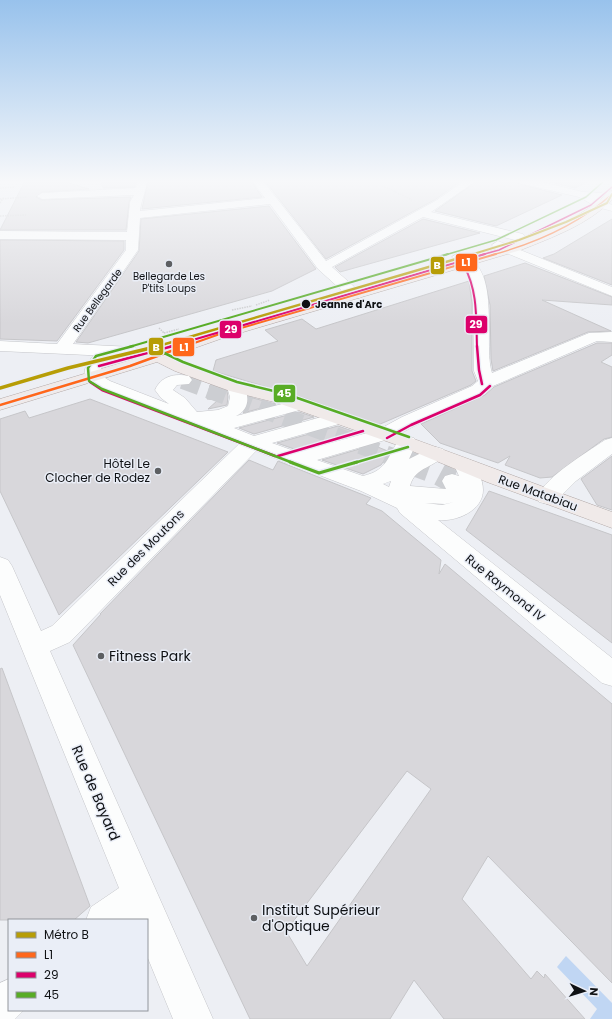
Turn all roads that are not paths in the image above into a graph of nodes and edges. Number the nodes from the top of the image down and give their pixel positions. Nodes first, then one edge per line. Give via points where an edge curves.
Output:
1 (133, 229) edge
2 (293, 229) edge
3 (395, 229) edge
4 (485, 229) edge
5 (529, 229) edge
6 (561, 229) edge
7 (0, 235) edge
8 (514, 235) junction
9 (132, 236) junction
10 (504, 247) junction
11 (463, 260) junction
12 (323, 266) junction
13 (351, 292) junction
14 (612, 292) edge
15 (612, 338) edge
16 (0, 346) edge
17 (62, 348) junction
18 (132, 352) junction
19 (158, 356) junction
20 (95, 370) junction
21 (183, 380) tunnel mouth
22 (486, 382) junction
23 (236, 387) junction
24 (0, 390) edge
25 (292, 402) junction
26 (0, 405) edge
27 (320, 411) junction
28 (228, 413) junction
29 (192, 418) junction
30 (339, 418) junction
31 (362, 426) junction
32 (214, 428) junction
33 (385, 434) junction
34 (244, 439) junction
35 (407, 442) junction
36 (612, 444) edge
37 (276, 451) junction
38 (436, 453) junction
39 (297, 459) junction
40 (320, 468) junction
41 (458, 473) junction
42 (352, 480) junction
43 (396, 486) junction
44 (547, 497) junction
45 (612, 520) edge
46 (0, 566) edge
47 (33, 646) junction
48 (612, 674) edge
49 (140, 895) junction
50 (105, 919) edge
51 (8, 1000) edge
52 (0, 1006) edge
53 (193, 1019) edge

1 - 9 street, Rue Bellegarde
2 - 12 street
3 - 12 street
4 - 8 street
5 - 8 main road
6 - 10 main road via 534,241
7 - 9 street
8 - 10 main road
9 - 17 street, Rue Bellegarde via 132,250
10 - 11 main road
10 - 14 street
11 - 13 main road
11 - 22 street via 474,271 479,295 483,371
12 - 13 street
13 - 18 main road
13 - 19 main road
15 - 22 street via 595,336
16 - 17 street
17 - 18 street
18 - 19 main road
18 - 20 main road
19 - 20 main road
19 - 23 main road, Rue Matabiau
20 - 24 main road
20 - 26 main road
20 - 29 street via 104,386
21 - 29 street via 170,382 164,390 179,402
22 - 33 street via 478,390
23 - 25 main road, Rue Matabiau
23 - 28 street via 240,394 240,403
25 - 27 main road, Rue Matabiau
25 - 28 street
25 - 32 street
27 - 30 main road, Rue Matabiau
27 - 34 street
28 - 29 street
29 - 32 street
30 - 31 main road, Rue Matabiau
30 - 34 street
31 - 33 main road, Rue Matabiau
31 - 37 street
32 - 34 street
33 - 35 main road, Rue Matabiau
33 - 39 street
34 - 37 street
34 - 47 street, Rue des Moutons via 241,453 61,634
35 - 38 main road, Rue Matabiau
35 - 40 street
35 - 43 street
36 - 44 street via 569,476
37 - 39 street
38 - 41 main road, Rue Matabiau
38 - 43 street via 406,470
39 - 40 street
40 - 42 street
41 - 43 street via 456,493 453,496 438,497
41 - 43 street via 473,486 470,500 462,508 452,512 429,511
41 - 44 main road, Rue Matabiau
42 - 43 street
42 - 43 street
43 - 48 street, Rue Raymond IV
44 - 45 main road, Rue Matabiau
46 - 47 street, Rue de Bayard
47 - 49 street, Rue de Bayard
49 - 50 street
49 - 53 street, Rue de Bayard
51 - 52 street

